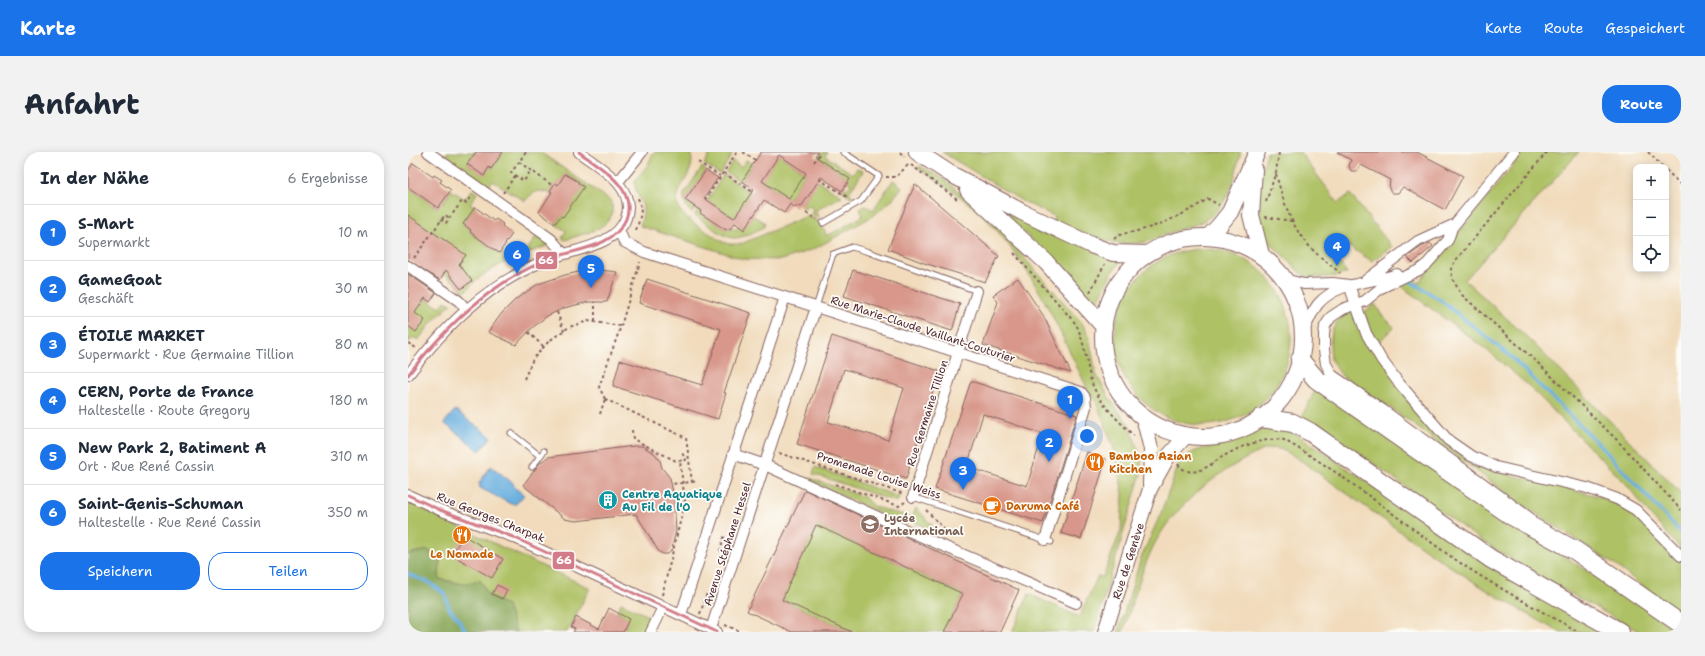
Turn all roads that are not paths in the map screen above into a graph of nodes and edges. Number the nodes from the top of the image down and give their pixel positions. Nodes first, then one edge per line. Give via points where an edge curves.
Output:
1 (428, 152) edge
2 (578, 152) edge
3 (642, 152) edge
4 (843, 152) edge
5 (1514, 152) edge
6 (1256, 156) edge
7 (913, 158) edge
8 (949, 173) junction
9 (618, 182) junction
10 (823, 223) road end
11 (1453, 225) junction
12 (619, 230) junction
13 (1208, 237) junction
14 (563, 253) junction
15 (1146, 254) junction
16 (1262, 255) junction
17 (408, 266) edge
18 (1284, 279) junction
19 (1363, 283) junction
20 (1349, 285) junction
21 (978, 290) joint
22 (785, 297) junction
23 (1356, 304) junction
24 (816, 307) junction
25 (466, 309) junction
26 (1104, 327) junction
27 (1302, 335) junction
28 (958, 353) junction
29 (1300, 360) junction
30 (408, 375) edge
31 (1143, 417) junction
32 (1261, 418) junction
33 (511, 433) dead end
34 (1186, 436) junction
35 (544, 451) dead end
36 (733, 454) junction
37 (540, 456) junction
38 (765, 465) junction
39 (532, 467) dead end
40 (1150, 489) junction
41 (408, 495) edge
42 (913, 497) joint
43 (1048, 541) joint
44 (1576, 551) junction
45 (1681, 556) edge
46 (1076, 603) dead end
47 (663, 607) junction
48 (681, 615) junction
49 (1681, 624) edge
50 (714, 631) edge
51 (651, 632) edge
52 (1105, 632) edge
53 (1620, 632) edge

1 - 14 street via 551,238
2 - 9 street
3 - 9 street
4 - 10 lane via 879,176 861,201
5 - 11 street
6 - 13 main road via 1230,212
6 - 16 main road via 1253,215
7 - 8 main road
8 - 15 main road via 1091,245 1120,254
8 - 26 main road via 1046,262
9 - 12 street via 628,205 626,217
11 - 19 street via 1418,241
11 - 19 street via 1446,238 1424,259 1387,278
11 - 23 street via 1448,240 1427,264
12 - 14 street via 605,240
12 - 22 street, Rue Marie-Claude Vaillant-Couturier via 624,242 644,252
13 - 15 main road via 1177,240
13 - 16 main road via 1234,242
14 - 25 street via 517,274
15 - 26 main road via 1117,284 1108,304
16 - 18 main road
17 - 25 street via 459,301
18 - 20 street via 1312,285
18 - 27 main road via 1296,304
19 - 20 street
20 - 23 street
20 - 27 street via 1318,304
21 - 24 lane via 852,248 833,254
21 - 28 street, Rue Germaine Tillion
22 - 24 street, Rue Marie-Claude Vaillant-Couturier
22 - 36 street, Avenue Stéphane Hessel
23 - 44 street via 1336,313 1325,326 1324,358 1332,375
23 - 45 street via 1366,333 1381,359 1440,431 1460,449 1496,467 1587,488 1617,499 1636,510
24 - 28 street, Rue Marie-Claude Vaillant-Couturier
24 - 38 street, Avenue Stéphane Hessel
25 - 30 street via 430,346
26 - 31 main road via 1104,351 1109,370 1125,399
27 - 29 main road
28 - 42 street, Rue Germaine Tillion
28 - 43 street, Rue Marie-Claude Vaillant-Couturier via 1081,392 1085,397 1086,407
29 - 32 main road via 1284,394
29 - 44 highway via 1316,380 1512,516
31 - 34 main road via 1163,429
31 - 40 street, Rue de Genève via 1151,449
32 - 34 main road via 1227,434
32 - 53 highway via 1293,422 1310,432 1491,559
33 - 37 lane
34 - 40 street, Rue de Genève via 1169,455
35 - 37 lane
36 - 38 street
36 - 48 street, Avenue Stéphane Hessel
37 - 39 lane
38 - 46 street via 906,530
38 - 50 street, Avenue Stéphane Hessel
40 - 52 street, Rue de Genève
41 - 47 street, Rue Georges Charpak via 440,510 513,537
42 - 43 lane, Promenade Louise Weiss
44 - 49 highway
47 - 48 street, Rue Georges Charpak
47 - 51 street
48 - 50 street, Rue Georges Charpak

